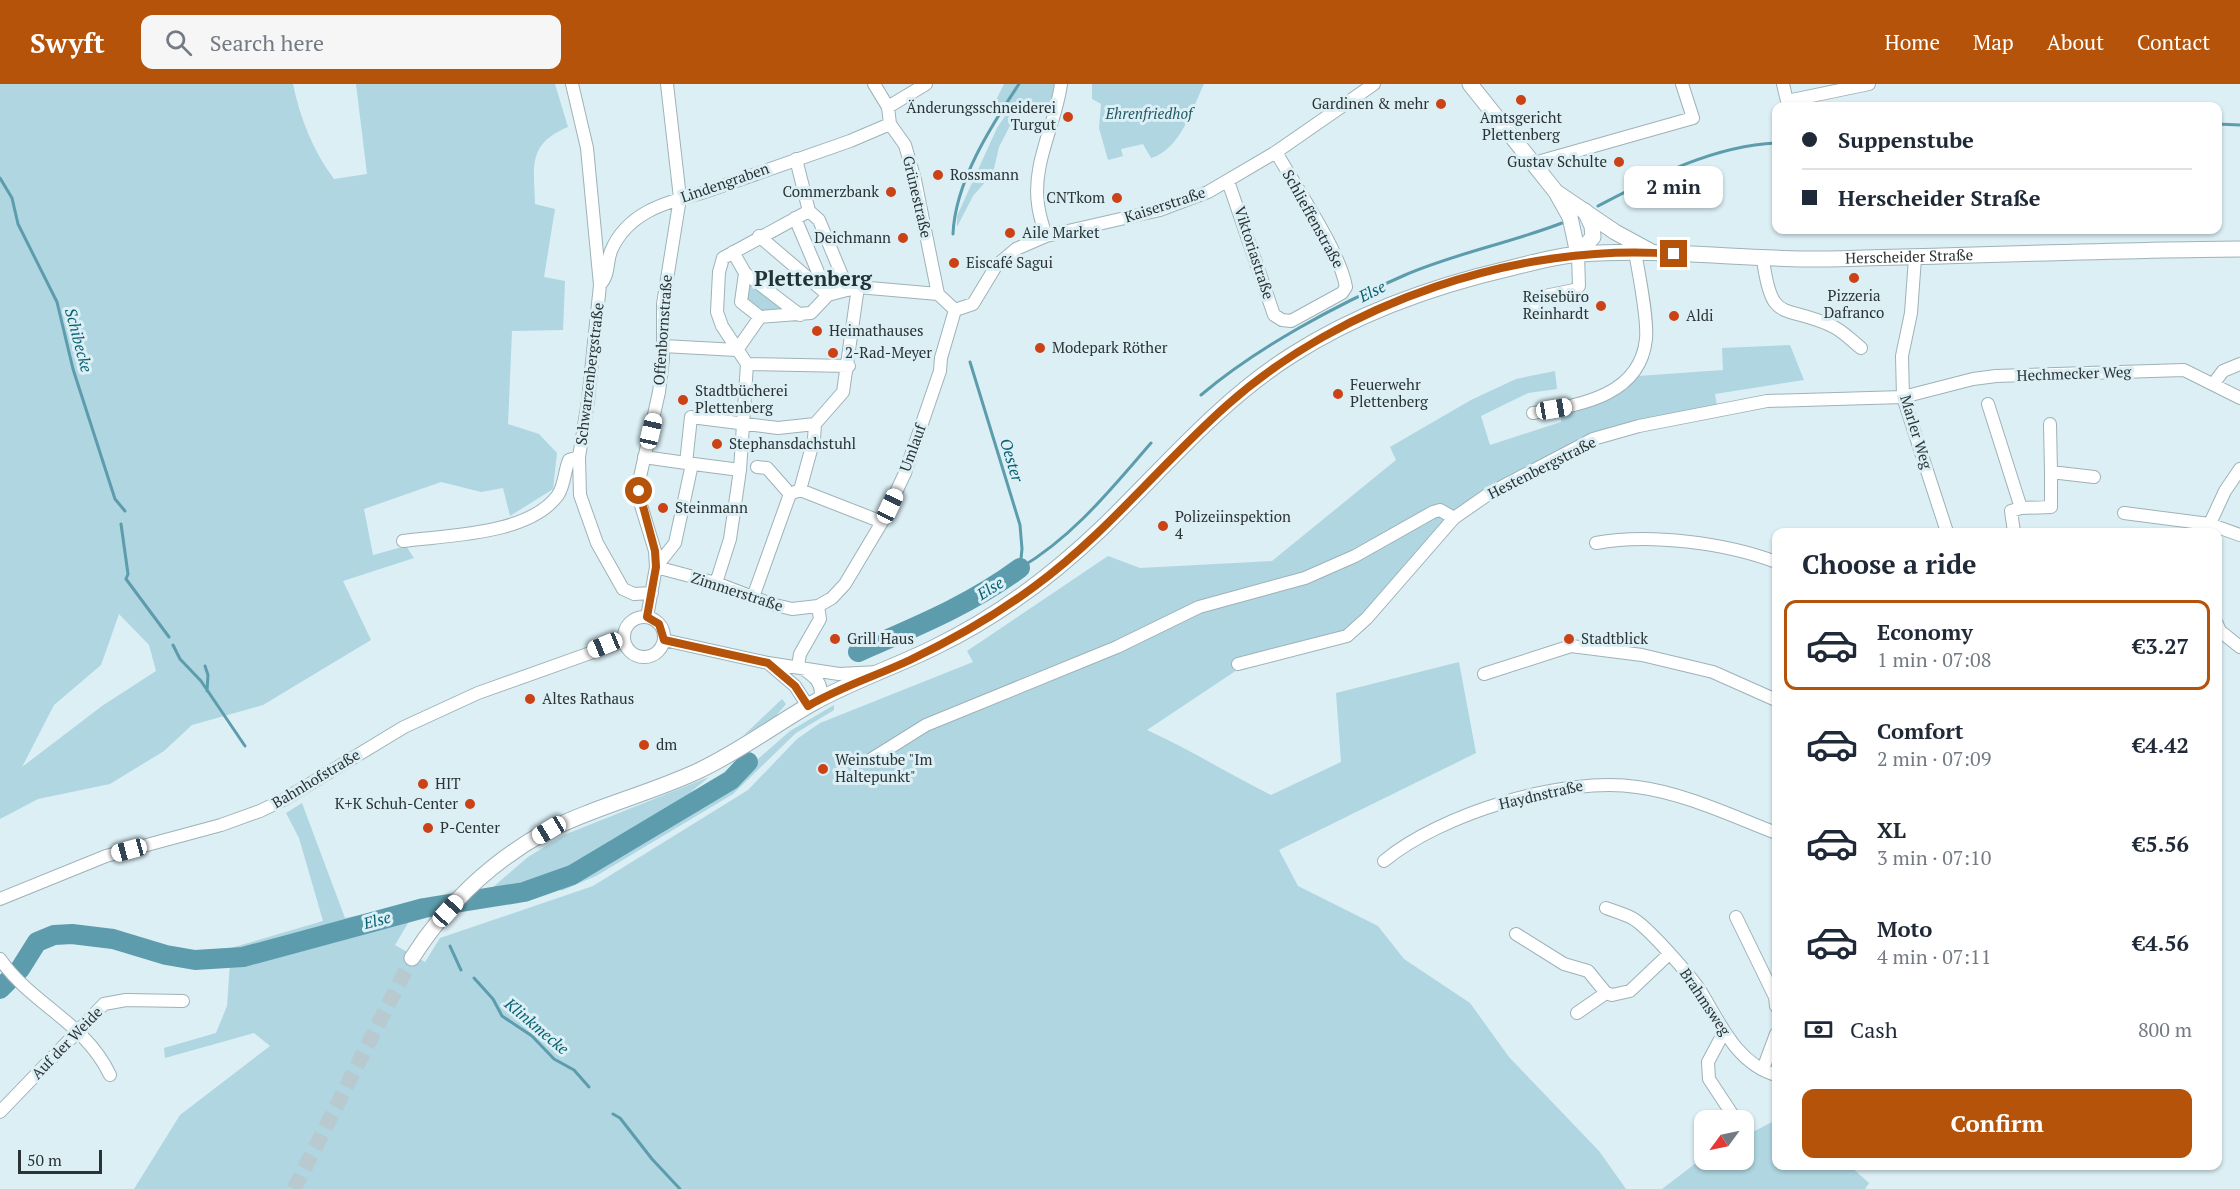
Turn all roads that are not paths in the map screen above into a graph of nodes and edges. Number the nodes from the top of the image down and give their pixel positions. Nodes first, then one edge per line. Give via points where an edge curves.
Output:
1 (572, 84) edge
2 (667, 84) edge
3 (874, 84) edge
4 (926, 84) edge
5 (1061, 84) edge
6 (1374, 84) edge
7 (1470, 84) edge
8 (1682, 84) edge
9 (1783, 84) edge
10 (1869, 84) edge
11 (888, 107) junction
12 (890, 124) junction
13 (1276, 152) junction
14 (796, 159) junction
15 (1534, 163) junction
16 (1228, 181) junction
17 (1556, 192) junction
18 (680, 198) junction
19 (809, 211) junction
20 (1584, 211) junction
21 (795, 218) junction
22 (759, 236) junction
23 (1046, 236) junction
24 (2240, 249) edge
25 (733, 252) junction
26 (1635, 252) junction
27 (1652, 252) junction
28 (1578, 254) junction
29 (1915, 258) junction
30 (1763, 260) junction
31 (745, 273) junction
32 (600, 285) junction
33 (1346, 287) joint
34 (853, 288) junction
35 (938, 294) junction
36 (828, 295) junction
37 (741, 302) junction
38 (956, 310) junction
39 (717, 312) junction
40 (1531, 314) dead end
41 (800, 315) junction
42 (760, 317) junction
43 (663, 346) junction
44 (1861, 348) dead end
45 (737, 350) junction
46 (747, 364) junction
47 (2240, 364) edge
48 (849, 366) junction
49 (2214, 383) junction
50 (1903, 398) junction
51 (2240, 398) edge
52 (1988, 405) dead end
53 (1533, 413) dead end
54 (745, 424) junction
55 (814, 424) junction
56 (2050, 424) dead end
57 (644, 457) junction
58 (579, 458) junction
59 (689, 463) junction
60 (746, 467) junction
61 (2240, 469) edge
62 (2051, 472) junction
63 (2094, 477) dead end
64 (795, 492) junction
65 (2021, 508) junction
66 (2124, 513) dead end
67 (1454, 518) junction
68 (882, 522) junction
69 (1946, 528) edge
70 (2013, 528) edge
71 (2208, 528) edge
72 (2222, 531) edge
73 (2240, 535) edge
74 (403, 541) dead end
75 (1596, 543) dead end
76 (1772, 561) edge
77 (656, 567) junction
78 (716, 583) junction
79 (652, 593) junction
80 (753, 597) junction
81 (818, 606) junction
82 (647, 617) junction
83 (2222, 633) edge
84 (664, 640) junction
85 (624, 641) junction
86 (2240, 647) edge
87 (768, 663) junction
88 (1238, 664) dead end
89 (798, 666) junction
90 (883, 672) junction
91 (1484, 674) dead end
92 (1772, 698) edge
93 (814, 702) junction
94 (870, 760) dead end
95 (1772, 832) edge
96 (1384, 861) dead end
97 (0, 899) edge
98 (1606, 908) dead end
99 (1736, 917) dead end
100 (1516, 934) dead end
101 (1669, 954) junction
102 (412, 958) tunnel mouth
103 (2, 962) edge
104 (1772, 991) edge
105 (1605, 993) junction
106 (183, 1001) dead end
107 (1577, 1013) dead end
108 (78, 1029) junction
109 (1724, 1032) junction
110 (1772, 1045) edge
111 (1763, 1069) junction
112 (1772, 1072) edge
113 (110, 1075) dead end
114 (1729, 1110) edge
115 (0, 1112) edge

1 - 32 street, Schwarzenbergstraße via 587,148
2 - 18 street, Offenbornstraße
3 - 11 street, Grünestraße
4 - 11 street
5 - 23 street via 1040,166 1037,202
6 - 13 street, Kaiserstraße
7 - 15 main road
8 - 15 street via 1693,118
9 - 10 street via 1786,100
11 - 12 street, Grünestraße
12 - 14 street, Lindengraben
12 - 35 street, Grünestraße via 904,145 915,180
13 - 16 street, Kaiserstraße
13 - 33 street, Schlieffenstraße via 1332,251
14 - 18 street, Lindengraben
14 - 19 street
15 - 17 main road
16 - 23 street, Kaiserstraße via 1160,210
16 - 33 street, Viktoriastraße via 1274,315 1291,321 1342,293
17 - 20 main road
17 - 28 main road via 1570,217
18 - 32 street, Lindengraben via 632,222 611,251 608,277
18 - 43 street, Offenbornstraße via 664,293
19 - 21 street
19 - 34 street via 819,220
20 - 27 main road
20 - 28 main road via 1593,237
21 - 22 street
21 - 36 street
22 - 25 street
22 - 36 street
23 - 38 street, Kaiserstraße via 1003,258 973,304
24 - 29 main road, Herscheider Straße
25 - 31 street
25 - 39 street via 723,258 719,272
26 - 27 main road, Herscheider Straße
26 - 28 main road, Herscheider Straße
26 - 53 street via 1646,338 1630,379 1614,391 1575,405
27 - 30 main road, Herscheider Straße
28 - 40 street via 1579,286 1569,292 1540,297
28 - 90 main road, Herscheider Straße via 1428,290 1379,309 1287,358 1219,412 1101,529 1044,579 946,642
29 - 30 main road, Herscheider Straße
29 - 50 street, Marler Weg via 1911,313 1902,356
30 - 44 street via 1769,292 1781,309 1829,324
31 - 37 street
31 - 41 street
32 - 58 street, Schwarzenbergstraße via 599,341
34 - 35 street
34 - 36 street
34 - 48 street
35 - 38 street
36 - 41 street via 811,313
37 - 39 street
37 - 42 street
38 - 68 street, Umlauf via 905,473
39 - 45 street
41 - 42 street
42 - 45 street
43 - 45 street
43 - 57 street, Offenbornstraße via 659,392
45 - 46 street
46 - 48 street
46 - 54 street
47 - 49 street via 2223,371
48 - 55 street via 843,392
49 - 50 street, Hechmecker Weg via 2184,370 1996,376
49 - 51 street, Hechmecker Weg
50 - 67 street, Hestenbergstraße via 1767,401 1639,426 1576,447 1490,493
50 - 69 street, Marler Weg
52 - 65 street
54 - 55 street via 778,428
54 - 59 street via 691,417
54 - 60 street
55 - 64 street via 814,439
56 - 62 street
57 - 59 street
57 - 77 street, Offenbornstraße via 640,502
58 - 74 street via 569,460 562,487 547,508 530,518 502,528
58 - 79 street, Schwarzenbergstraße via 580,495 605,558 628,593
59 - 60 street
59 - 77 street via 675,543
60 - 64 street via 767,468
60 - 78 street
61 - 71 street via 2224,491
62 - 63 street
62 - 65 street via 2051,507
64 - 68 street
64 - 80 street
65 - 70 street via 2011,511
66 - 71 street
67 - 88 street, Hestenbergstraße via 1347,636
67 - 94 street via 1440,510 1433,512 1305,578 1199,607 1116,647 926,725
68 - 81 street, Umlauf via 845,584
72 - 73 street
75 - 76 street via 1618,539 1728,546
77 - 78 street, Zimmerstraße
77 - 79 street
78 - 80 street, Zimmerstraße
79 - 82 street
80 - 81 street, Zimmerstraße via 792,609
81 - 89 street via 820,619 800,654
82 - 84 street via 659,624
82 - 85 street via 630,622
83 - 86 street
84 - 85 street via 658,652 644,658 631,653
84 - 87 street
85 - 97 street, Bahnhofstraße via 478,693 404,727 285,800 260,811 106,856
87 - 89 street
87 - 93 street
89 - 90 street via 838,674
89 - 93 street via 819,682 821,687
90 - 93 main road, Herscheider Straße
91 - 92 street via 1571,646 1642,655 1713,672
93 - 102 main road, Herscheider Straße via 698,771 549,830 512,853 476,881 436,924
95 - 96 street, Haydnstraße via 1685,799 1640,787 1582,785 1482,809 1416,839
98 - 101 street, Brahmsweg via 1634,919
99 - 104 street
100 - 105 street via 1564,964 1588,971
101 - 105 street via 1630,991
101 - 109 street, Brahmsweg via 1700,991
103 - 108 street
105 - 107 street
106 - 108 street, Auf der Weide via 109,1002
108 - 113 street via 102,1057
108 - 115 street, Auf der Weide
109 - 111 street, Brahmsweg via 1744,1056
109 - 114 street via 1708,1062 1709,1079
110 - 111 street
111 - 112 street, Brahmsweg

